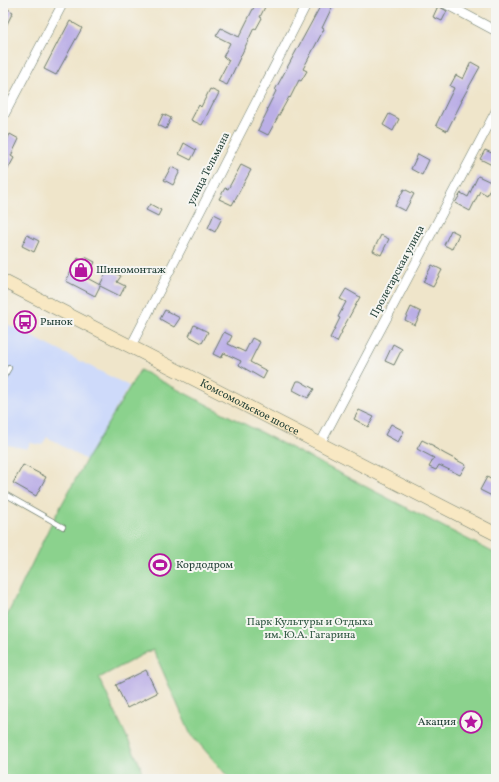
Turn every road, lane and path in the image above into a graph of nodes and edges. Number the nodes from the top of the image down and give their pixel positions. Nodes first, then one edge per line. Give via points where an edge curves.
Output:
1 (63, 3) edge
2 (307, 3) edge
3 (444, 3) edge
4 (496, 31) edge
5 (496, 111) edge
6 (3, 116) edge
7 (3, 281) edge
8 (131, 346) junction
9 (9, 368) dead end
10 (3, 378) edge
11 (320, 444) junction
12 (3, 493) edge
13 (63, 527) dead end
14 (496, 534) edge

1 - 6 street
2 - 8 street, улица Тельмана
3 - 4 street
5 - 11 street, Пролетарская улица
7 - 8 main road, Комсомольское шоссе
8 - 11 main road, Комсомольское шоссе
9 - 10 lane
11 - 14 main road, Комсомольское шоссе
12 - 13 lane

